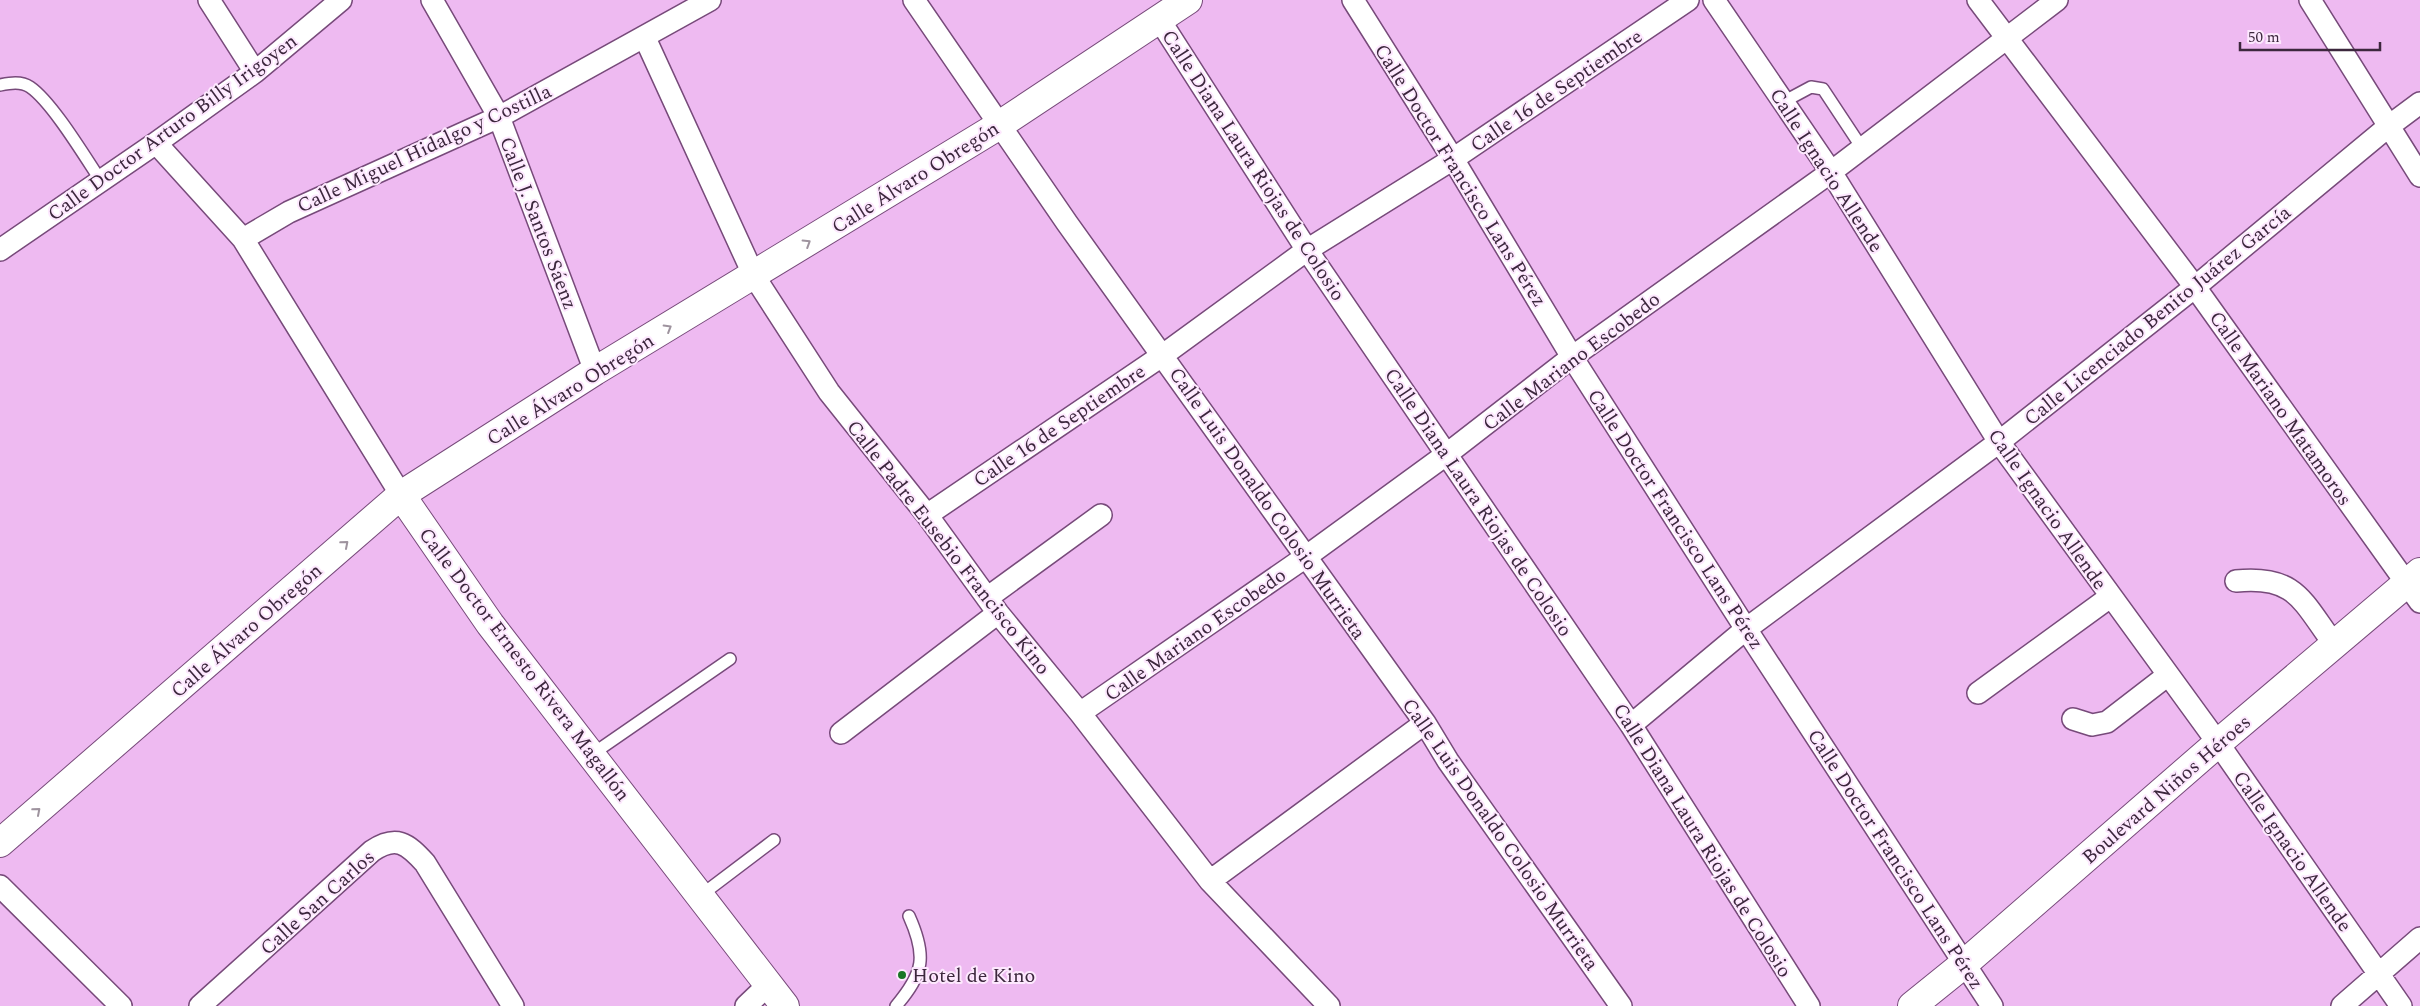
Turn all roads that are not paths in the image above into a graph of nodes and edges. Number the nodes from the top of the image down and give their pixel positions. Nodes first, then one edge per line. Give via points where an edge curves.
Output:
1 (209, 0) edge
2 (342, 0) edge
3 (432, 0) edge
4 (710, 0) edge
5 (914, 0) edge
6 (1188, 0) edge
7 (1353, 0) edge
8 (1688, 0) edge
9 (1714, 0) edge
10 (1978, 0) edge
11 (2057, 0) edge
12 (2310, 0) edge
13 (684, 7) edge
14 (1153, 9) edge
15 (645, 38) junction
16 (2006, 39) junction
17 (254, 72) junction
18 (0, 85) edge
19 (1784, 102) junction
20 (2420, 103) edge
21 (500, 117) junction
22 (998, 126) junction
23 (2389, 126) junction
24 (156, 143) junction
25 (1862, 148) junction
26 (1453, 159) junction
27 (1831, 172) junction
28 (2420, 176) edge
29 (101, 181) junction
30 (243, 239) junction
31 (0, 250) edge
32 (1308, 250) junction
33 (754, 276) junction
34 (2195, 287) junction
35 (1163, 355) junction
36 (1572, 357) junction
37 (595, 371) junction
38 (1999, 442) junction
39 (1447, 454) junction
40 (401, 495) junction
41 (927, 515) junction
42 (1101, 515) dead end
43 (1307, 556) junction
44 (2236, 581) dead end
45 (2415, 586) edge
46 (2110, 597) junction
47 (992, 606) junction
48 (1746, 629) junction
49 (2334, 644) junction
50 (730, 659) dead end
51 (2168, 675) junction
52 (1978, 693) dead end
53 (1080, 713) junction
54 (2073, 719) dead end
55 (1425, 723) junction
56 (1631, 725) junction
57 (841, 733) dead end
58 (2218, 743) junction
59 (591, 755) junction
60 (774, 840) dead end
61 (0, 843) edge
62 (1210, 881) junction
63 (0, 886) edge
64 (700, 896) junction
65 (909, 916) dead end
66 (2420, 938) edge
67 (1964, 964) junction
68 (2379, 974) junction
69 (768, 985) junction
70 (121, 1006) edge
71 (200, 1006) edge
72 (513, 1006) edge
73 (746, 1006) edge
74 (785, 1006) edge
75 (896, 1006) edge
76 (1329, 1006) edge
77 (1621, 1006) edge
78 (1808, 1006) edge
79 (1912, 1006) edge
80 (1992, 1006) edge
81 (2342, 1006) edge
82 (2401, 1006) edge

1 - 17 street
2 - 17 street, Calle Doctor Arturo Billy Irigoyen
3 - 21 street, Calle J. Santos Sáenz
4 - 13 street, Calle Miguel Hidalgo y Costilla
5 - 22 street, Calle Luis Donaldo Colosio Murrieta
6 - 14 street, Calle Álvaro Obregón
7 - 26 street, Calle Doctor Francisco Lans Pérez
8 - 26 street, Calle 16 de Septiembre
9 - 19 street, Calle Ignacio Allende
10 - 16 street, Calle Mariano Matamoros
11 - 16 street, Calle Mariano Escobedo
12 - 23 street
13 - 15 street, Calle Miguel Hidalgo y Costilla
14 - 22 street, Calle Álvaro Obregón
14 - 32 street, Calle Diana Laura Riojas de Colosio
15 - 21 street, Calle Miguel Hidalgo y Costilla
15 - 33 street, Calle Padre Eusebio Francisco Kino
16 - 25 street, Calle Mariano Escobedo
16 - 34 street, Calle Mariano Matamoros
17 - 24 street, Calle Doctor Arturo Billy Irigoyen
18 - 29 lane via 16,82 30,87 56,116
19 - 25 lane via 1811,87 1823,89
19 - 27 street, Calle Ignacio Allende
20 - 23 street, Calle Licenciado Benito Juárez García
21 - 30 street, Calle Miguel Hidalgo y Costilla via 289,212
21 - 37 street, Calle J. Santos Sáenz
33 -> 22 street, Calle Álvaro Obregón
22 - 35 street, Calle Luis Donaldo Colosio Murrieta
23 - 28 street
23 - 34 street, Calle Licenciado Benito Juárez García
24 - 29 street, Calle Doctor Arturo Billy Irigoyen
24 - 30 street, Calle Doctor Ernesto Rivera Magallón
25 - 27 street, Calle Mariano Escobedo
26 - 32 street, Calle 16 de Septiembre
26 - 36 street, Calle Doctor Francisco Lans Pérez
27 - 36 street, Calle Mariano Escobedo
27 - 38 street, Calle Ignacio Allende
29 - 31 street, Calle Doctor Arturo Billy Irigoyen
30 - 40 street, Calle Doctor Ernesto Rivera Magallón
32 - 35 street, Calle 16 de Septiembre
32 - 39 street, Calle Diana Laura Riojas de Colosio
37 -> 33 street, Calle Álvaro Obregón
33 - 41 street, Calle Padre Eusebio Francisco Kino via 829,392
34 - 38 street, Calle Licenciado Benito Juárez García
34 - 45 street, Calle Mariano Matamoros
35 - 41 street, Calle 16 de Septiembre
35 - 43 street, Calle Luis Donaldo Colosio Murrieta
36 - 39 street, Calle Mariano Escobedo
36 - 48 street, Calle Doctor Francisco Lans Pérez
37 - 40 street, Calle Álvaro Obregón
38 - 46 street, Calle Ignacio Allende
38 - 48 street, Calle Licenciado Benito Juárez García
39 - 43 street, Calle Mariano Escobedo
39 - 56 street, Calle Diana Laura Riojas de Colosio
40 - 59 street, Calle Doctor Ernesto Rivera Magallón via 490,624
61 -> 40 street, Calle Álvaro Obregón
41 - 47 street, Calle Padre Eusebio Francisco Kino
42 - 47 street
43 - 53 street, Calle Mariano Escobedo
43 - 55 street, Calle Luis Donaldo Colosio Murrieta
44 - 49 street via 2260,578 2291,589
45 - 49 street, Boulevard Niños Héroes
46 - 51 street, Calle Ignacio Allende
46 - 52 street
47 - 53 street, Calle Padre Eusebio Francisco Kino
47 - 57 street
48 - 56 street, Calle Licenciado Benito Juárez García
48 - 67 street, Calle Doctor Francisco Lans Pérez
49 - 58 street, Boulevard Niños Héroes
50 - 59 lane
51 - 54 street via 2107,722 2092,725
51 - 58 street, Calle Ignacio Allende
53 - 62 street, Calle Padre Eusebio Francisco Kino
55 - 62 street
55 - 77 street, Calle Luis Donaldo Colosio Murrieta via 1448,761
56 - 78 street, Calle Diana Laura Riojas de Colosio
58 - 67 street, Boulevard Niños Héroes
58 - 68 street, Calle Ignacio Allende
59 - 64 street, Calle Doctor Ernesto Rivera Magallón
60 - 64 lane
62 - 76 street, Calle Padre Eusebio Francisco Kino
63 - 70 street
64 - 69 street, Calle Doctor Ernesto Rivera Magallón
65 - 75 lane via 919,939 919,974
66 - 68 street
67 - 79 street, Boulevard Niños Héroes
67 - 80 street, Calle Doctor Francisco Lans Pérez
68 - 81 street
68 - 82 street, Calle Ignacio Allende
69 - 73 street
69 - 74 street, Calle Doctor Ernesto Rivera Magallón
71 - 72 street, Calle San Carlos via 372,851 383,843 396,841 412,848 424,863

